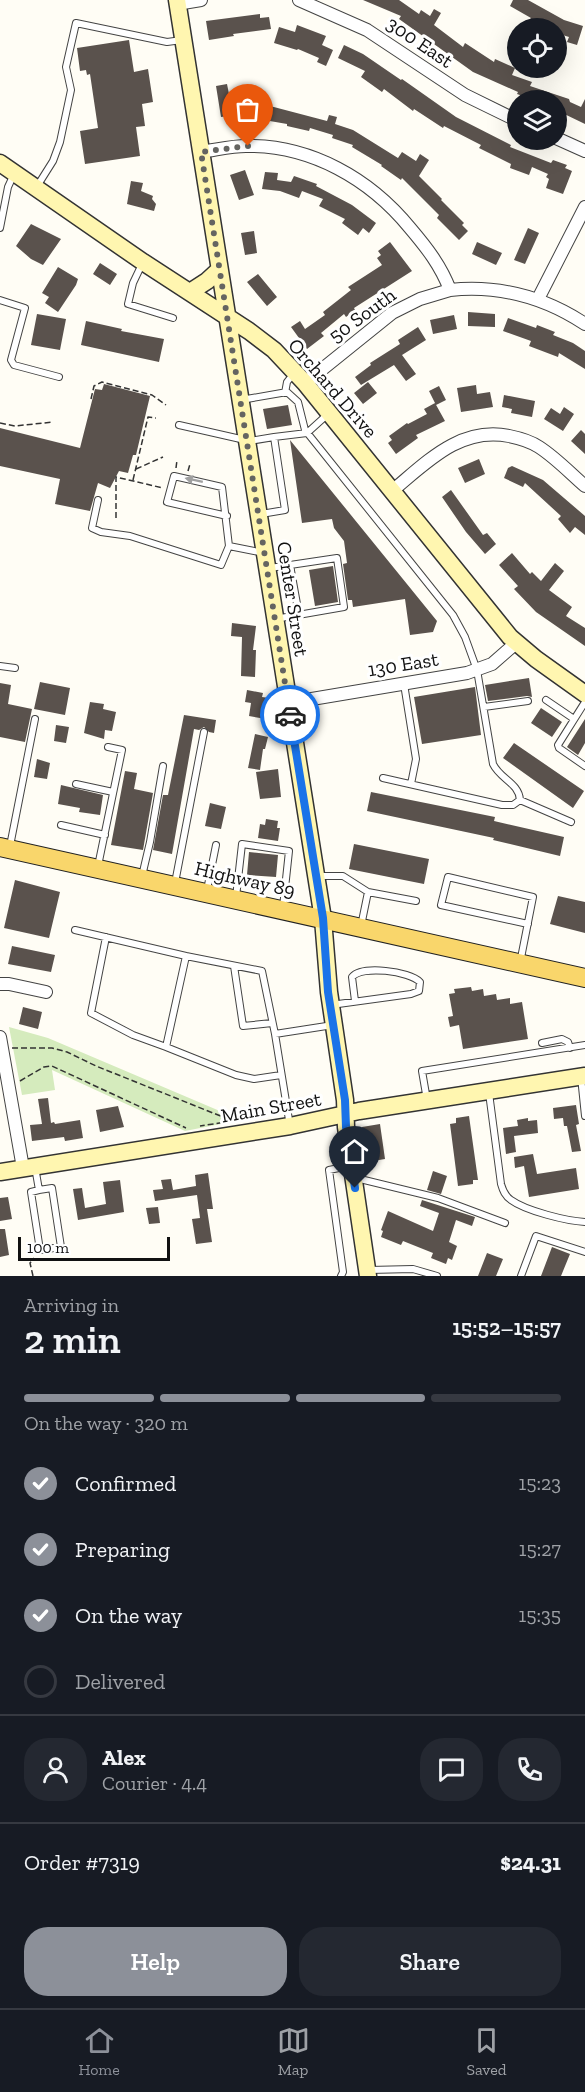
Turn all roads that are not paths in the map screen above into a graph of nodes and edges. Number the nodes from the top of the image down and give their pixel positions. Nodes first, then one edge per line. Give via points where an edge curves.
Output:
1 (201, 0) edge
2 (299, 0) edge
3 (177, 2) edge
4 (183, 39) junction
5 (507, 116) edge
6 (567, 143) edge
7 (585, 151) edge
8 (201, 152) junction
9 (0, 163) edge
10 (14, 173) junction
11 (36, 188) junction
12 (585, 207) edge
13 (0, 228) edge
14 (143, 261) junction
15 (219, 270) junction
16 (450, 290) junction
17 (190, 292) junction
18 (538, 299) junction
19 (0, 300) edge
20 (226, 315) junction
21 (173, 318) dead end
22 (585, 324) edge
23 (59, 377) dead end
24 (300, 378) junction
25 (285, 393) junction
26 (240, 400) junction
27 (329, 413) junction
28 (179, 425) dead end
29 (307, 433) junction
30 (274, 437) junction
31 (246, 441) junction
32 (585, 486) edge
33 (392, 491) junction
34 (98, 500) dead end
35 (258, 514) junction
36 (227, 516) junction
37 (229, 546) junction
38 (265, 561) junction
39 (290, 565) junction
40 (299, 615) junction
41 (275, 619) junction
42 (516, 643) junction
43 (0, 666) edge
44 (15, 668) dead end
45 (477, 670) junction
46 (404, 684) junction
47 (585, 694) edge
48 (546, 700) dead end
49 (528, 701) dead end
50 (585, 702) edge
51 (288, 703) junction
52 (484, 707) junction
53 (35, 719) dead end
54 (574, 719) junction
55 (204, 732) dead end
56 (108, 747) dead end
57 (163, 766) dead end
58 (585, 766) edge
59 (383, 778) dead end
60 (76, 784) dead end
61 (411, 784) junction
62 (113, 792) junction
63 (520, 800) junction
64 (571, 822) dead end
65 (60, 825) dead end
66 (105, 835) junction
67 (216, 845) dead end
68 (4, 848) edge
69 (98, 869) junction
70 (316, 876) junction
71 (141, 879) junction
72 (174, 886) junction
73 (368, 892) junction
74 (206, 894) junction
75 (236, 900) junction
76 (416, 901) dead end
77 (282, 911) junction
78 (323, 918) junction
79 (528, 924) junction
80 (360, 927) junction
81 (75, 930) dead end
82 (106, 937) junction
83 (186, 956) junction
84 (520, 963) junction
85 (234, 966) junction
86 (585, 978) edge
87 (0, 984) edge
88 (46, 992) dead end
89 (355, 1001) junction
90 (330, 1005) junction
91 (272, 1023) junction
92 (334, 1025) junction
93 (275, 1034) junction
94 (0, 1037) edge
95 (542, 1042) dead end
96 (585, 1046) edge
97 (166, 1047) junction
98 (570, 1048) junction
99 (5, 1053) edge
100 (281, 1076) junction
101 (583, 1076) edge
102 (488, 1091) junction
103 (427, 1100) junction
104 (345, 1114) junction
105 (585, 1116) edge
106 (290, 1126) junction
107 (29, 1167) junction
108 (0, 1172) edge
109 (353, 1172) junction
110 (39, 1190) junction
111 (585, 1222) edge
112 (505, 1223) dead end
113 (585, 1252) edge
114 (368, 1273) edge
115 (413, 1273) edge
116 (341, 1276) edge
117 (437, 1276) edge
118 (520, 1276) edge

1 - 3 street
2 - 5 street, 300 East via 383,39 465,95
3 - 4 main road, Center Street
4 - 8 main road, Center Street
4 - 11 lane via 167,42 76,23 66,67 70,90 60,141
6 - 7 street
8 - 15 main road, Center Street
8 - 16 street via 264,147 307,155 344,171 398,213 434,257
9 - 10 main road, Orchard Drive
10 - 11 main road, Orchard Drive
10 - 13 lane
11 - 14 main road, Orchard Drive
12 - 18 street
14 - 17 main road, Orchard Drive
14 - 21 lane via 128,304
15 - 17 main road
15 - 20 main road, Center Street
16 - 18 street, 50 South via 490,290
16 - 24 street, 50 South via 392,313
17 - 20 main road, Orchard Drive
18 - 22 street, 50 South
19 - 23 lane via 25,308 11,360 14,365
20 - 24 main road, Orchard Drive via 274,350
20 - 26 main road, Center Street
24 - 25 lane via 287,382
24 - 27 main road, Orchard Drive
25 - 26 lane
25 - 29 lane via 298,402
26 - 31 main road, Center Street
27 - 29 lane
27 - 33 main road, Orchard Drive
28 - 31 lane
29 - 30 lane
29 - 45 lane via 453,615
30 - 31 lane
30 - 35 lane via 285,510
31 - 35 main road, Center Street
32 - 33 street via 533,443 490,434 465,438 444,448
33 - 42 main road, Orchard Drive
34 - 37 lane via 92,528 101,532 221,565
35 - 38 main road, Center Street
36 -> 36 lane via 222,487 174,476 167,502
36 - 37 lane
37 - 38 lane
38 - 39 lane
38 - 41 main road, Center Street
39 - 40 lane
39 - 40 lane via 337,558 344,607
40 - 41 lane
41 - 51 main road, Center Street
42 - 45 street, 130 East via 497,660
42 - 47 main road, Orchard Drive
43 - 44 lane
45 - 46 street, 130 East
45 - 52 lane
46 - 51 street, 130 East
46 - 61 lane via 416,759
48 - 54 lane
49 - 52 lane
50 - 54 lane
51 - 70 main road, Center Street
52 - 63 lane via 495,767 515,786
53 - 68 lane
54 - 58 lane via 558,745
55 - 72 lane
56 - 62 lane via 122,750
57 - 71 lane
59 - 61 lane
60 - 62 lane
61 - 63 lane via 502,805
62 - 66 lane
63 - 64 lane
65 - 66 lane
66 - 69 lane
67 - 74 lane
68 - 69 main road, Highway 89
69 - 71 main road, Highway 89
70 - 73 lane via 343,876
70 - 78 main road, Center Street
71 - 72 main road, Highway 89
72 - 74 main road, Highway 89
73 - 76 lane
73 - 80 lane
74 - 75 main road, Highway 89
75 - 77 main road, Highway 89
75 - 77 lane via 242,844 289,851
77 - 78 main road, Highway 89
78 - 80 main road, Highway 89
78 - 90 main road, Center Street
79 - 79 lane via 533,897 448,877 441,904
79 - 84 lane
80 - 84 main road, Highway 89
81 - 82 lane
82 - 83 lane
82 - 97 lane via 91,1013
83 - 85 lane
83 - 97 lane
84 - 86 main road, Highway 89
85 - 91 lane via 262,971
85 - 91 lane via 243,1026
87 - 88 street
89 - 89 lane via 413,993 420,988 420,982 381,970 357,973 351,979
89 - 90 lane
90 - 92 main road, Center Street
91 - 93 lane
92 - 93 lane
92 - 104 main road, Center Street
93 - 100 lane
94 - 99 street
95 - 98 lane via 564,1040
96 - 98 lane
97 - 100 lane via 236,1075 254,1079
98 - 103 lane via 422,1071
99 - 107 street
100 - 106 lane
101 - 102 main road, Main Street
101 - 105 lane
102 - 103 main road, Main Street
102 - 111 lane via 504,1193 514,1202 533,1209
103 - 104 main road, Main Street
104 - 106 main road, Main Street
104 - 109 main road, Center Street
106 - 107 main road, Main Street
107 - 108 main road, Main Street
107 - 110 lane
109 - 112 lane
109 - 114 main road, Center Street
109 - 116 lane via 329,1170
110 - 110 lane via 52,1188 61,1247 40,1250 31,1192
113 - 118 lane via 536,1236
114 - 115 lane
115 - 117 lane

